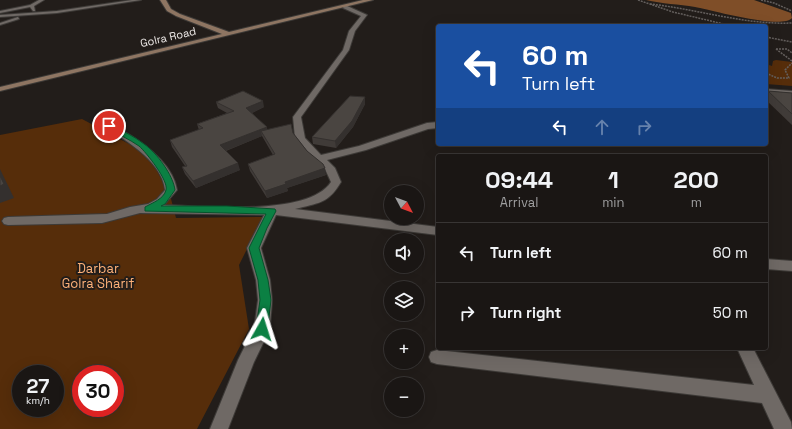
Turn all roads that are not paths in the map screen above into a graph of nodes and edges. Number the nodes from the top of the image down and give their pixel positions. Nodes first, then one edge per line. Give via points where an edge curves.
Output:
1 (42, 0) edge
2 (139, 0) edge
3 (163, 0) edge
4 (370, 0) edge
5 (32, 6) junction
6 (343, 7) junction
7 (0, 12) edge
8 (24, 15) junction
9 (0, 16) edge
10 (0, 24) edge
11 (228, 33) junction
12 (0, 84) edge
13 (0, 88) edge
14 (768, 91) edge
15 (792, 94) edge
16 (101, 121) dead end
17 (436, 125) edge
18 (318, 159) junction
19 (148, 209) junction
20 (272, 211) junction
21 (8, 221) dead end
22 (436, 231) edge
23 (768, 264) edge
24 (792, 266) edge
25 (746, 350) edge
26 (437, 358) dead end
27 (768, 395) junction
28 (219, 429) edge
29 (784, 429) edge

1 - 5 lane
2 - 8 lane
3 - 11 street via 169,10 178,15
4 - 6 street, Golra Road
5 - 7 lane
5 - 8 lane via 34,10
6 - 11 street, Golra Road
6 - 18 street via 364,15 352,30 346,50 297,117 300,138
8 - 9 lane
8 - 10 lane
11 - 12 street, Golra Road
11 - 13 street, Golra Road
14 - 15 street
16 - 19 street via 142,146 170,181 170,190 166,197
17 - 18 street
18 - 20 street via 330,168 336,182 329,193 315,200
19 - 20 street
19 - 21 street via 131,210 102,219
20 - 22 street
20 - 28 street via 254,248 263,280 265,300 262,329 246,360
23 - 24 street
25 - 27 street
26 - 27 street
27 - 29 street

